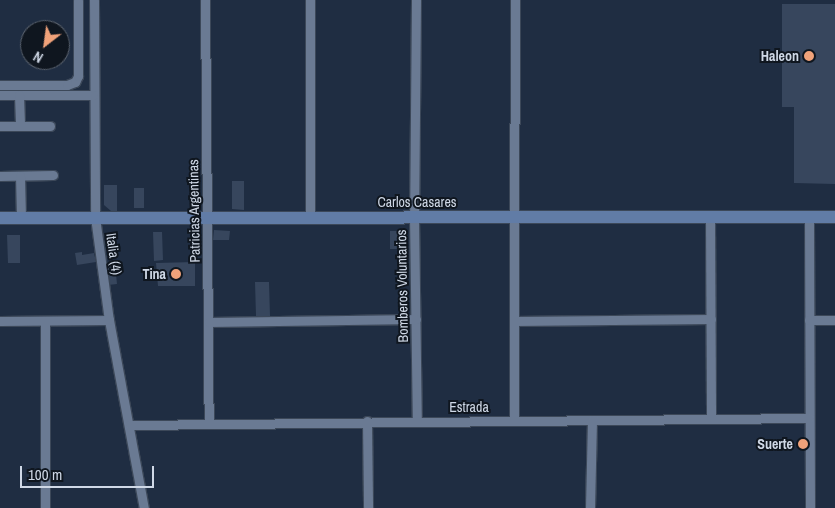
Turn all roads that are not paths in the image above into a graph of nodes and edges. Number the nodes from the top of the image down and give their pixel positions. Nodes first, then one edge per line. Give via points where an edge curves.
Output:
1 (78, 0) edge
2 (94, 0) edge
3 (206, 0) edge
4 (310, 0) edge
5 (416, 0) edge
6 (515, 0) edge
7 (0, 85) edge
8 (0, 95) edge
9 (19, 95) junction
10 (93, 95) junction
11 (0, 126) edge
12 (20, 126) junction
13 (50, 126) dead end
14 (53, 175) dead end
15 (0, 176) edge
16 (20, 176) junction
17 (835, 216) edge
18 (310, 217) junction
19 (414, 217) junction
20 (515, 217) junction
21 (710, 217) junction
22 (809, 217) junction
23 (0, 218) edge
24 (21, 218) junction
25 (95, 218) junction
26 (208, 218) junction
27 (416, 319) junction
28 (710, 319) junction
29 (109, 320) junction
30 (809, 320) junction
31 (835, 320) edge
32 (44, 321) junction
33 (514, 321) junction
34 (0, 322) edge
35 (209, 322) junction
36 (711, 418) junction
37 (810, 418) junction
38 (514, 420) junction
39 (592, 420) junction
40 (417, 421) junction
41 (367, 422) junction
42 (209, 423) junction
43 (130, 425) junction
44 (45, 508) edge
45 (144, 508) edge
46 (368, 508) edge
47 (590, 508) edge
48 (810, 508) edge

1 - 7 street via 78,76 74,82 67,85
2 - 10 street, Italia (4)
3 - 26 street, Patricias Argentinas
4 - 18 street
5 - 19 street, Bomberos Voluntarios
6 - 20 street
8 - 9 street
9 - 10 street
9 - 12 street
10 - 25 street, Italia (4)
11 - 12 street
12 - 13 street
14 - 16 street
15 - 16 street
16 - 24 street
17 - 22 street, Carlos Casares
18 - 19 street, Carlos Casares
18 - 26 street, Carlos Casares
19 - 20 street, Carlos Casares
19 - 27 street, Bomberos Voluntarios
20 - 21 street, Carlos Casares
20 - 33 street
21 - 22 street, Carlos Casares
21 - 28 street
22 - 30 street
23 - 24 street, Carlos Casares
24 - 25 street, Carlos Casares
25 - 26 street, Carlos Casares
25 - 29 street, Italia (4)
26 - 35 street, Patricias Argentinas
27 - 35 street
27 - 40 street, Bomberos Voluntarios
28 - 33 street
28 - 36 street
29 - 32 street
29 - 43 street, Italia (4)
30 - 31 street
30 - 37 street
32 - 34 street
32 - 44 street
33 - 38 street
35 - 42 street, Patricias Argentinas
36 - 37 street, Estrada
36 - 39 street, Estrada
37 - 48 street
38 - 39 street, Estrada
38 - 40 street, Estrada
39 - 47 street
40 - 41 street, Estrada
41 - 42 street, Estrada
41 - 46 street
42 - 43 street, Estrada
43 - 45 street, Italia (4)

